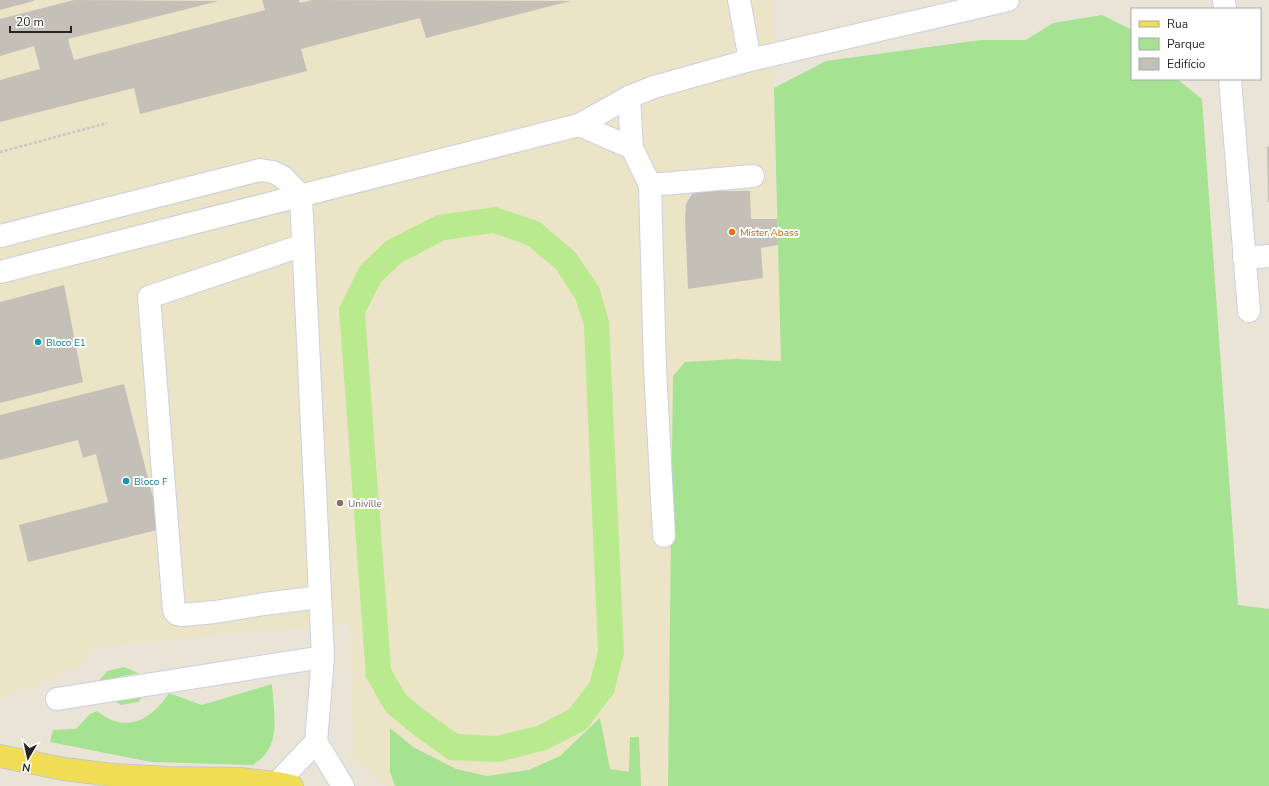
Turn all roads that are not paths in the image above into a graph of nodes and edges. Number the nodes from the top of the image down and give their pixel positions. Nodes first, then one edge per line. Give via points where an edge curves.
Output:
1 (739, 0) edge
2 (1008, 0) edge
3 (750, 60) junction
4 (1230, 80) edge
5 (629, 97) junction
6 (579, 124) junction
7 (632, 148) junction
8 (752, 176) dead end
9 (650, 185) junction
10 (301, 196) junction
11 (0, 236) edge
12 (303, 245) junction
13 (1269, 256) edge
14 (1244, 258) junction
15 (0, 272) edge
16 (1249, 311) dead end
17 (664, 536) dead end
18 (320, 597) junction
19 (323, 657) junction
20 (57, 699) dead end
21 (316, 742) junction
22 (0, 756) edge
23 (166, 782) edge
24 (284, 785) edge
25 (343, 786) edge

1 - 3 lane
2 - 3 lane
3 - 5 lane via 654,87
4 - 14 lane
5 - 6 lane
5 - 7 lane
6 - 7 lane
6 - 10 lane
7 - 9 lane
8 - 9 lane
9 - 17 lane via 655,368
10 - 11 lane via 283,177 274,172 260,170
10 - 12 lane
10 - 15 lane
12 - 18 lane
12 - 18 lane via 149,297 174,611 182,615 215,612
13 - 14 lane
14 - 16 lane
18 - 19 lane
19 - 20 lane
19 - 21 lane
21 - 24 lane
21 - 25 lane
22 - 23 main road via 64,769
23 - 24 main road via 240,779

